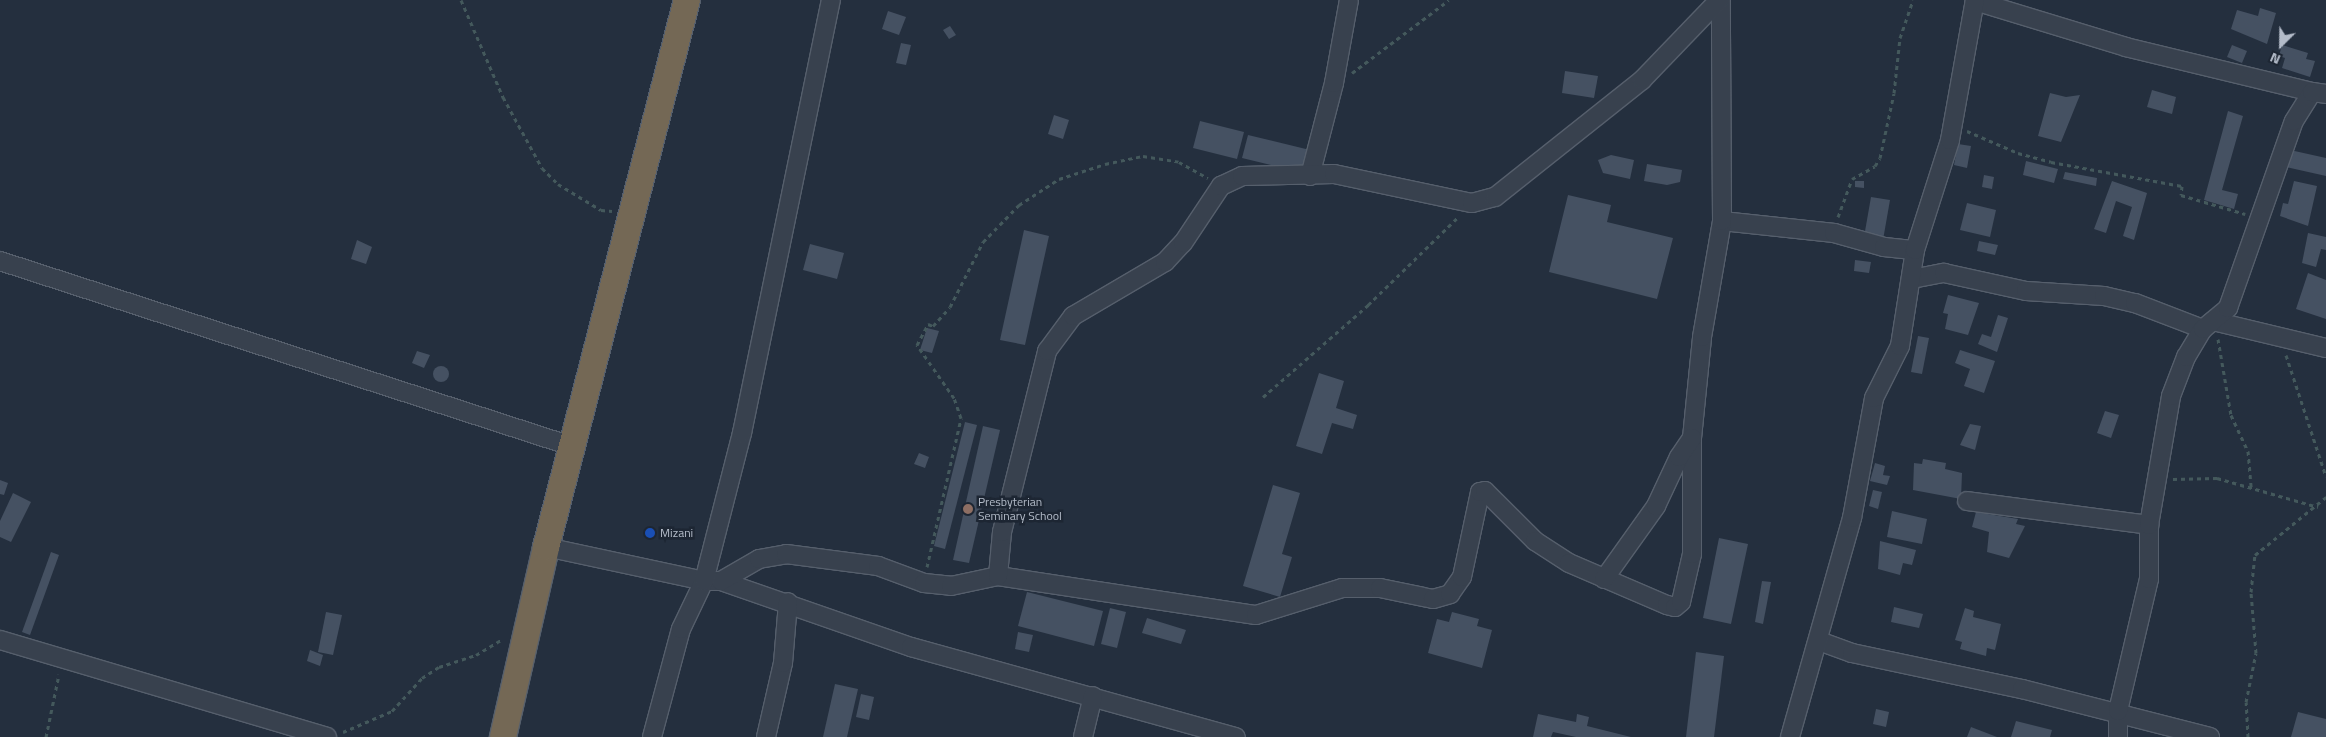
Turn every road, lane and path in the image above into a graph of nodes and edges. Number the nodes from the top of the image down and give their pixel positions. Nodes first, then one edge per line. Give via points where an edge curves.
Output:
1 (461, 0) edge
2 (686, 0) edge
3 (831, 0) edge
4 (1349, 0) edge
5 (1449, 0) edge
6 (1720, 0) edge
7 (1913, 0) edge
8 (1975, 0) edge
9 (1334, 83) junction
10 (2319, 93) edge
11 (1950, 140) junction
12 (1310, 176) junction
13 (1220, 186) junction
14 (1472, 203) junction
15 (630, 214) junction
16 (2258, 217) junction
17 (1722, 222) junction
18 (1834, 232) junction
19 (1915, 250) junction
20 (0, 261) edge
21 (1912, 279) junction
22 (2211, 324) junction
23 (2287, 337) junction
24 (2326, 348) edge
25 (1263, 397) dead end
26 (1692, 438) junction
27 (572, 446) junction
28 (2326, 477) edge
29 (2156, 483) junction
30 (2252, 488) junction
31 (2326, 497) edge
32 (1967, 501) dead end
33 (2318, 507) junction
34 (2148, 525) junction
35 (546, 547) junction
36 (998, 576) junction
37 (1604, 579) junction
38 (713, 581) junction
39 (924, 583) junction
40 (788, 602) junction
41 (507, 636) dead end
42 (0, 640) edge
43 (1819, 641) junction
44 (62, 659) junction
45 (1093, 696) junction
46 (2118, 711) junction
47 (325, 736) edge
48 (46, 737) edge
49 (503, 737) edge
50 (652, 737) edge
51 (766, 737) edge
52 (1083, 737) edge
53 (1236, 737) edge
54 (1790, 737) edge
55 (2118, 737) edge
56 (2210, 737) edge
57 (2248, 737) edge

1 - 15 path via 506,105 542,168 558,184 601,210
2 - 15 highway
3 - 38 street
4 - 9 street
5 - 9 path via 1366,66
6 - 14 street via 1642,80 1568,135 1536,167 1495,198
6 - 17 street
7 - 18 path via 1900,38 1894,93 1878,162 1852,179
8 - 10 street via 2126,47
8 - 11 street
9 - 12 street
10 - 16 street via 2283,146
11 - 16 path via 1965,130 2018,153 2051,162 2182,186 2181,195
11 - 19 street
12 - 13 street via 1242,176
12 - 14 street via 1334,174
13 - 36 street via 1183,243 1165,262 1073,316 1047,351 1002,532
13 - 39 path via 1179,162 1143,156 1105,164 1059,179 1034,194 1018,205 983,242 950,307 933,326 928,324 917,345 954,398 961,418
14 - 25 path via 1368,306
15 - 27 highway
16 - 22 street via 2228,308
17 - 18 street
17 - 26 street via 1702,337
18 - 19 street via 1884,247
19 - 21 street
20 - 27 street
21 - 22 street via 1944,272 2026,291 2104,296
21 - 43 street via 1900,346 1874,398 1852,518
22 - 23 street
22 - 29 street via 2186,357 2171,396
22 - 30 path via 2233,421 2248,451
23 - 24 street
23 - 28 path via 2290,368
26 - 37 street via 1679,457 1656,506
26 - 37 street via 1694,528 1681,602 1675,607 1667,605
27 - 35 highway
29 - 30 path via 2217,478
29 - 34 street
30 - 33 path
31 - 33 path
32 - 34 street
33 - 57 path via 2255,555 2251,592 2256,653 2246,702
34 - 46 street via 2146,600
35 - 38 street
35 - 49 highway
36 - 37 street via 1256,615 1342,588 1380,588 1433,599 1450,594 1462,577 1480,492 1485,491 1535,542
36 - 39 street via 951,586
38 - 39 street via 760,559 786,554 878,566
38 - 40 street
38 - 50 street via 681,629
40 - 45 street via 912,648
40 - 51 street via 783,663
41 - 47 path via 476,655 428,674 392,711
42 - 44 street
43 - 46 street via 1852,653
43 - 54 street
44 - 47 street
44 - 48 path
45 - 52 street
45 - 53 street
46 - 55 street
46 - 56 street

